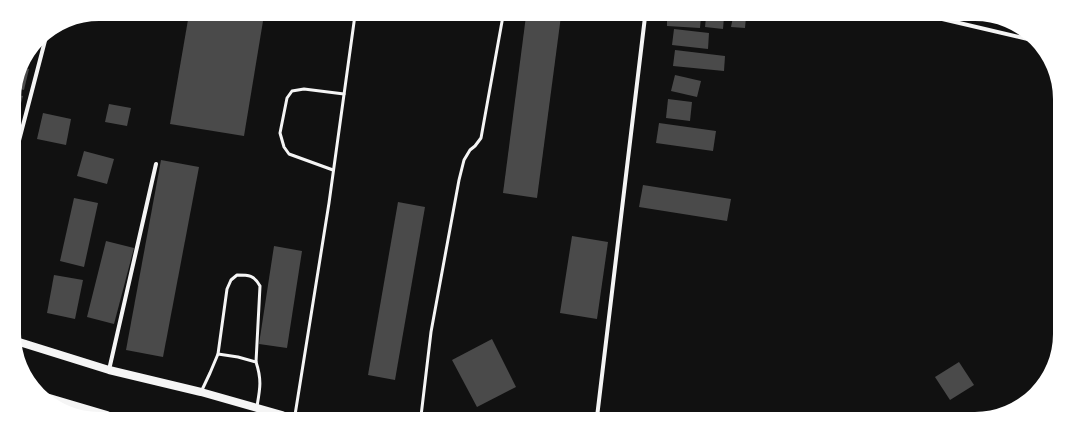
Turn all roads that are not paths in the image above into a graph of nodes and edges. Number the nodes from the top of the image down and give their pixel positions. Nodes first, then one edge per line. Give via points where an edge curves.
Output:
1 (354, 21) edge
2 (502, 21) edge
3 (645, 21) edge
4 (951, 21) edge
5 (1023, 38) edge
6 (44, 44) edge
7 (344, 94) junction
8 (21, 130) edge
9 (156, 164) dead end
10 (333, 170) junction
11 (22, 343) edge
12 (218, 354) junction
13 (256, 362) junction
14 (109, 370) junction
15 (201, 392) junction
16 (67, 405) edge
17 (257, 408) junction
18 (77, 409) edge
19 (268, 412) edge
20 (296, 412) edge
21 (421, 412) edge
22 (598, 412) edge

1 - 7 lane
2 - 21 lane via 482,138 464,160 459,180 431,332
3 - 22 street
4 - 5 street
6 - 8 street
7 - 10 lane
7 - 10 lane via 304,89 292,91 286,98 280,133 284,148 289,154
9 - 14 street
10 - 20 lane
11 - 14 main road
12 - 13 lane
12 - 13 lane via 231,280 237,276 252,276 260,286
12 - 15 lane
13 - 17 lane via 261,384
14 - 15 main road
15 - 17 main road
16 - 18 main road
17 - 19 main road

